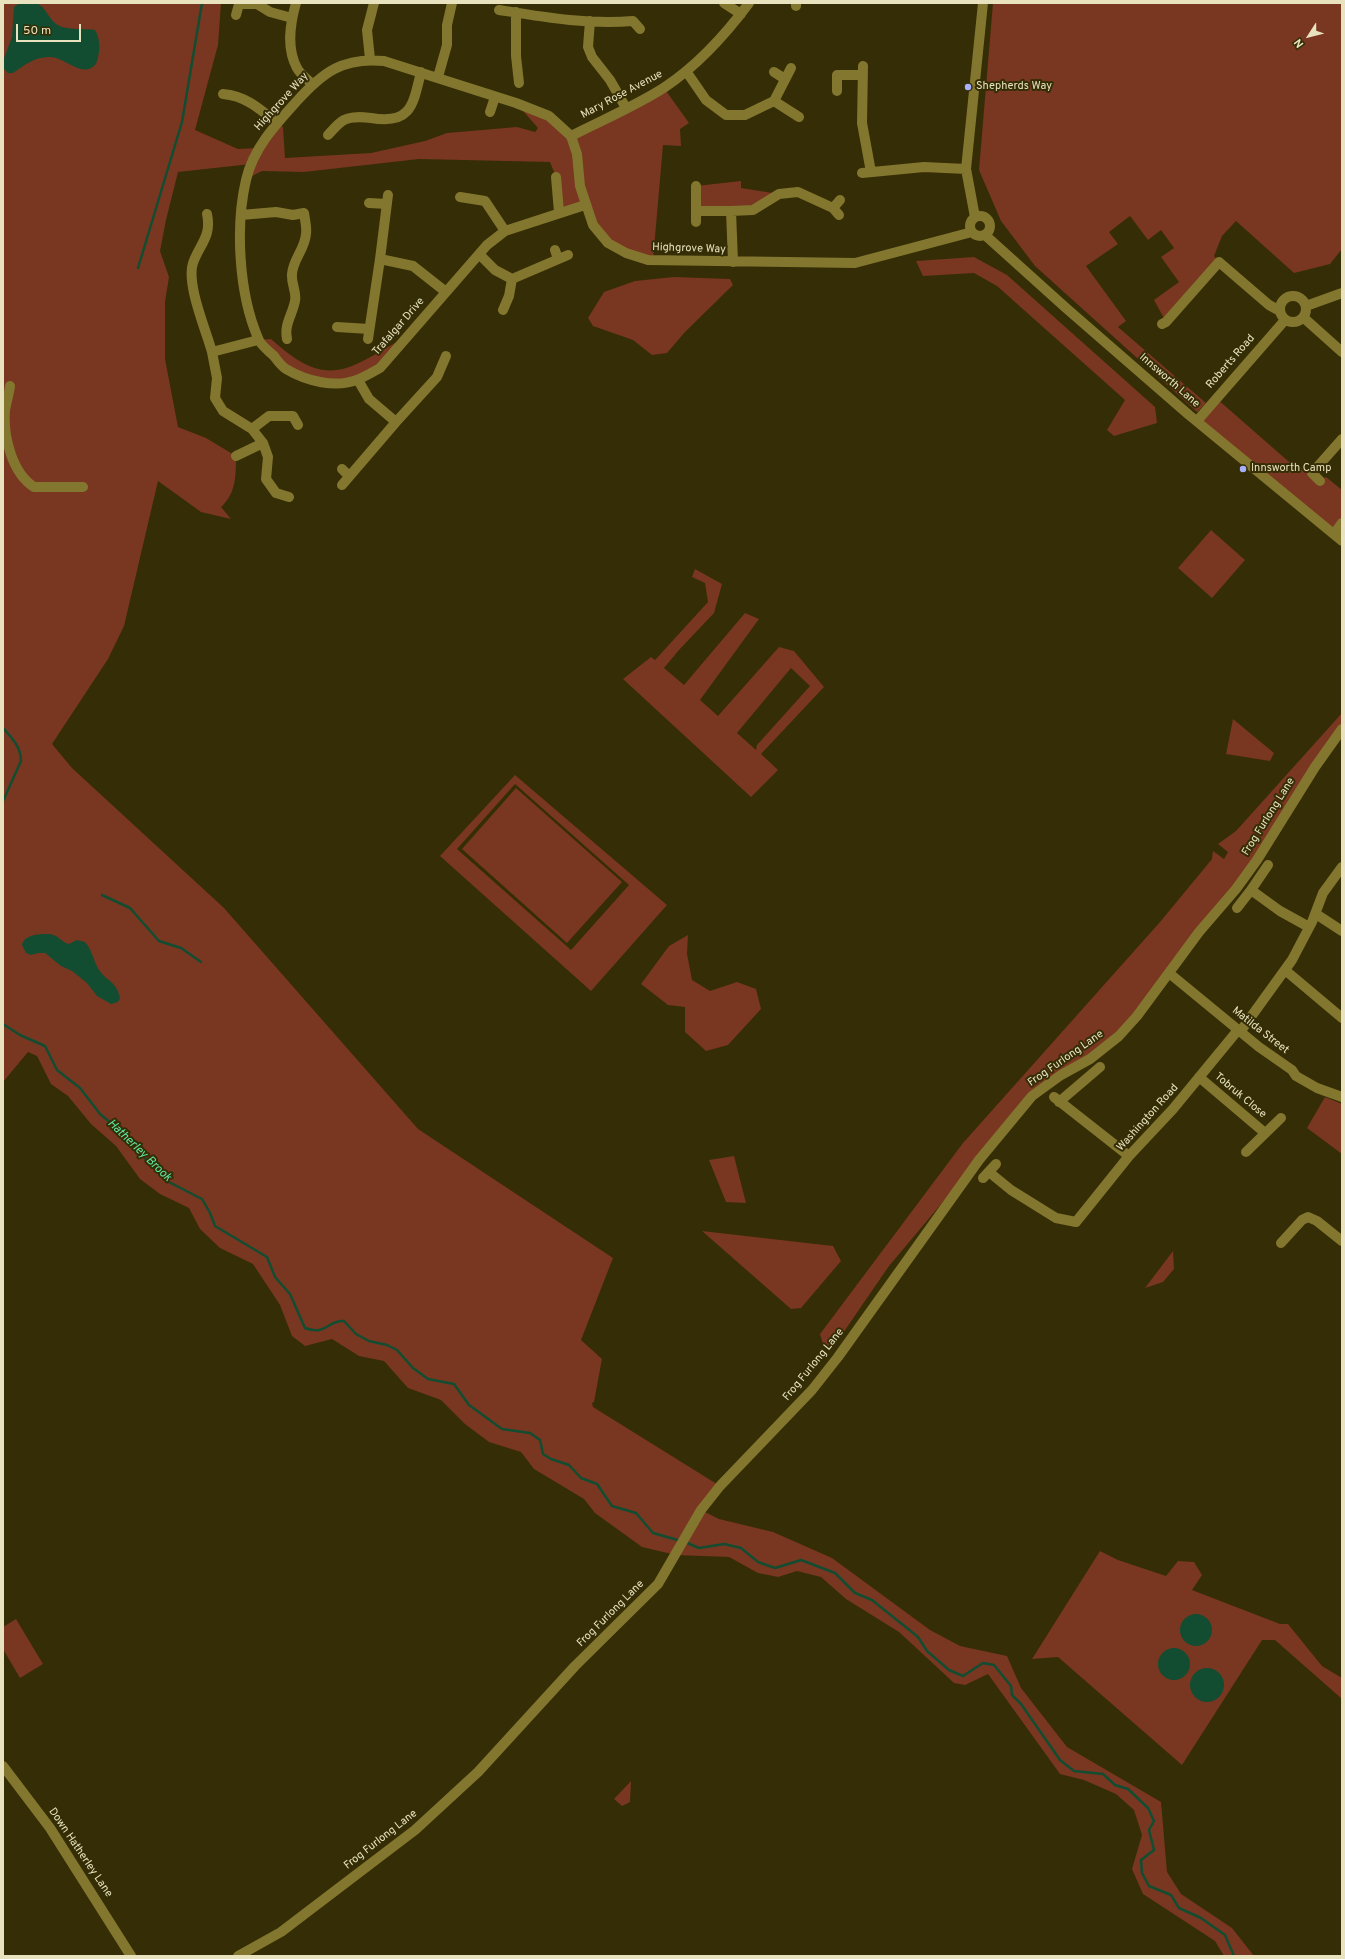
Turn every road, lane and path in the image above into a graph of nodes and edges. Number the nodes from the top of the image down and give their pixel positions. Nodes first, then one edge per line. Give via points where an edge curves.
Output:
1 (296, 3) edge
2 (374, 3) edge
3 (452, 3) edge
4 (724, 3) edge
5 (749, 3) edge
6 (983, 3) edge
7 (238, 4) edge
8 (499, 10) dead end
9 (516, 12) junction
10 (741, 14) junction
11 (236, 15) dead end
12 (292, 18) junction
13 (590, 21) junction
14 (636, 21) dead end
15 (370, 60) junction
16 (791, 68) dead end
17 (686, 71) junction
18 (421, 72) junction
19 (774, 72) dead end
20 (438, 77) junction
21 (785, 79) junction
22 (519, 83) dead end
23 (312, 84) junction
24 (837, 91) dead end
25 (223, 94) dead end
26 (495, 97) junction
27 (774, 101) junction
28 (626, 108) junction
29 (490, 112) dead end
30 (799, 117) dead end
31 (277, 123) junction
32 (328, 135) dead end
33 (571, 136) junction
34 (966, 169) junction
35 (556, 177) dead end
36 (246, 179) joint
37 (696, 186) dead end
38 (460, 197) dead end
39 (840, 200) dead end
40 (369, 203) dead end
41 (585, 205) junction
42 (696, 211) junction
43 (731, 211) junction
44 (559, 212) junction
45 (241, 215) junction
46 (975, 217) junction
47 (211, 220) dead end
48 (696, 222) dead end
49 (505, 231) junction
50 (972, 232) junction
51 (985, 235) junction
52 (479, 254) junction
53 (568, 255) dead end
54 (380, 259) junction
55 (733, 262) junction
56 (512, 279) junction
57 (446, 292) junction
58 (1342, 293) edge
59 (1306, 306) junction
60 (503, 310) dead end
61 (1282, 316) junction
62 (1304, 318) junction
63 (1162, 324) dead end
64 (337, 327) dead end
65 (283, 333) dead end
66 (258, 340) junction
67 (212, 352) junction
68 (1342, 352) edge
69 (446, 356) dead end
70 (441, 366) junction
71 (452, 369) dead end
72 (358, 380) junction
73 (10, 386) dead end
74 (1197, 421) junction
75 (396, 422) junction
76 (298, 425) dead end
77 (252, 429) junction
78 (1342, 439) edge
79 (263, 443) junction
80 (236, 456) dead end
81 (1320, 481) dead end
82 (342, 485) dead end
83 (83, 487) dead end
84 (290, 497) dead end
85 (1342, 523) edge
86 (1334, 534) junction
87 (1342, 541) edge
88 (1342, 729) edge
89 (1268, 865) dead end
90 (1342, 868) edge
91 (1251, 890) junction
92 (1237, 908) dead end
93 (1316, 914) junction
94 (1309, 927) junction
95 (1342, 930) edge
96 (1285, 970) junction
97 (1169, 973) junction
98 (1342, 1018) edge
99 (1239, 1031) junction
100 (1100, 1066) dead end
101 (1199, 1077) junction
102 (1342, 1097) edge
103 (1281, 1118) dead end
104 (1265, 1133) junction
105 (1246, 1152) dead end
106 (1129, 1156) junction
107 (996, 1164) dead end
108 (1342, 1241) edge
109 (1281, 1244) dead end
110 (3, 1766) edge
111 (131, 1956) edge
112 (238, 1956) edge

1 - 12 street
2 - 15 street via 367,30
3 - 20 street via 447,25 447,45
4 - 10 street
5 - 10 street, Mary Rose Avenue
6 - 34 street
7 - 11 street
7 - 12 street via 257,4 270,12
8 - 9 street
9 - 13 street
9 - 22 street
10 - 17 street, Mary Rose Avenue
12 - 23 street via 290,49 297,68
13 - 14 street via 610,24
13 - 28 street via 588,47 592,57 610,80
15 - 18 street, Highgrove Way via 384,61
15 - 23 street, Highgrove Way via 348,62 331,69
16 - 21 street
17 - 27 street via 706,100 726,115 745,115
17 - 28 street, Mary Rose Avenue via 664,88
18 - 20 street, Highgrove Way
18 - 32 street via 414,103 403,115 388,121 360,116 344,120
19 - 21 street
20 - 26 street, Highgrove Way
21 - 27 street
23 - 31 street, Highgrove Way
24 - 34 street via 837,75 863,70 862,123 867,173 924,167
25 - 31 street via 235,95 251,102
26 - 29 street
26 - 33 street, Highgrove Way via 549,116
27 - 30 street
28 - 33 street, Mary Rose Avenue
31 - 36 street, Highgrove Way via 258,148
33 - 41 street, Highgrove Way via 577,154
34 - 46 street
35 - 44 street
36 - 45 street, Trafalgar Drive
37 - 42 street
38 - 49 street via 486,201
39 - 43 street via 836,211 798,192 779,194 753,210
40 - 54 street via 388,200
41 - 44 street, Trafalgar Drive
41 - 55 street, Highgrove Way via 593,225 608,243 626,253 648,260
42 - 43 street
42 - 48 street
43 - 55 street
44 - 49 street, Trafalgar Drive
45 - 65 street via 276,212 294,215 308,212 303,246 293,263 292,276 296,296 294,308
45 - 66 street, Trafalgar Drive via 240,251 247,304
46 - 50 street via 970,226
46 - 51 street via 982,216 988,220 990,227
47 - 67 street via 204,244 193,263 191,283
49 - 52 street, Trafalgar Drive
50 - 51 street via 978,236
50 - 55 street, Highgrove Way via 855,263
51 - 74 street, Innsworth Lane
52 - 56 street via 495,270
52 - 57 street, Trafalgar Drive
53 - 56 street via 556,255
54 - 57 street via 413,266
54 - 64 street via 369,334
56 - 60 street
57 - 72 street, Trafalgar Drive via 380,368
58 - 59 street
59 - 61 street via 1302,299 1292,296 1282,301
59 - 62 street
61 - 62 street via 1295,323
61 - 63 street via 1219,262
61 - 74 street, Roberts Road
62 - 68 street
66 - 67 street
66 - 72 street, Trafalgar Drive via 285,368 306,379 333,383
67 - 77 street via 217,378 215,398 223,411
69 - 70 street
70 - 71 street
70 - 75 street via 437,376
72 - 75 street via 369,399
73 - 83 street via 5,411 6,440 14,462 28,483 34,488
74 - 86 street, Innsworth Lane
75 - 82 street via 345,472
76 - 77 street via 293,412 269,416
77 - 79 street
78 - 81 street via 1312,473
79 - 80 street
79 - 84 street via 268,457 266,480 274,497
85 - 86 street
86 - 87 street, Innsworth Lane
88 - 97 street, Frog Furlong Lane via 1257,860
89 - 91 street
90 - 93 street, Washington Road via 1324,893
91 - 92 street
91 - 94 street via 1280,911
93 - 94 street, Washington Road
93 - 95 street
94 - 96 street, Washington Road
96 - 98 street
96 - 99 street, Washington Road
97 - 99 street, Matilda Street
97 - 112 street, Frog Furlong Lane via 1119,1036 1090,1059 1061,1075 1032,1096 979,1160 834,1363 812,1390 720,1486 701,1510 658,1584 575,1666 478,1772 415,1830 281,1932
99 - 101 street, Washington Road
99 - 102 street, Matilda Street via 1292,1070 1296,1076 1317,1088
100 - 106 street via 1056,1100
101 - 104 street, Tobruk Close
101 - 106 street, Washington Road
103 - 104 street, Tobruk Close
104 - 105 street, Tobruk Close
106 - 107 street, Washington Road via 1076,1222 1056,1218 986,1175
108 - 109 street via 1308,1217 1302,1220
110 - 111 street, Down Hatherley Lane via 50,1828

